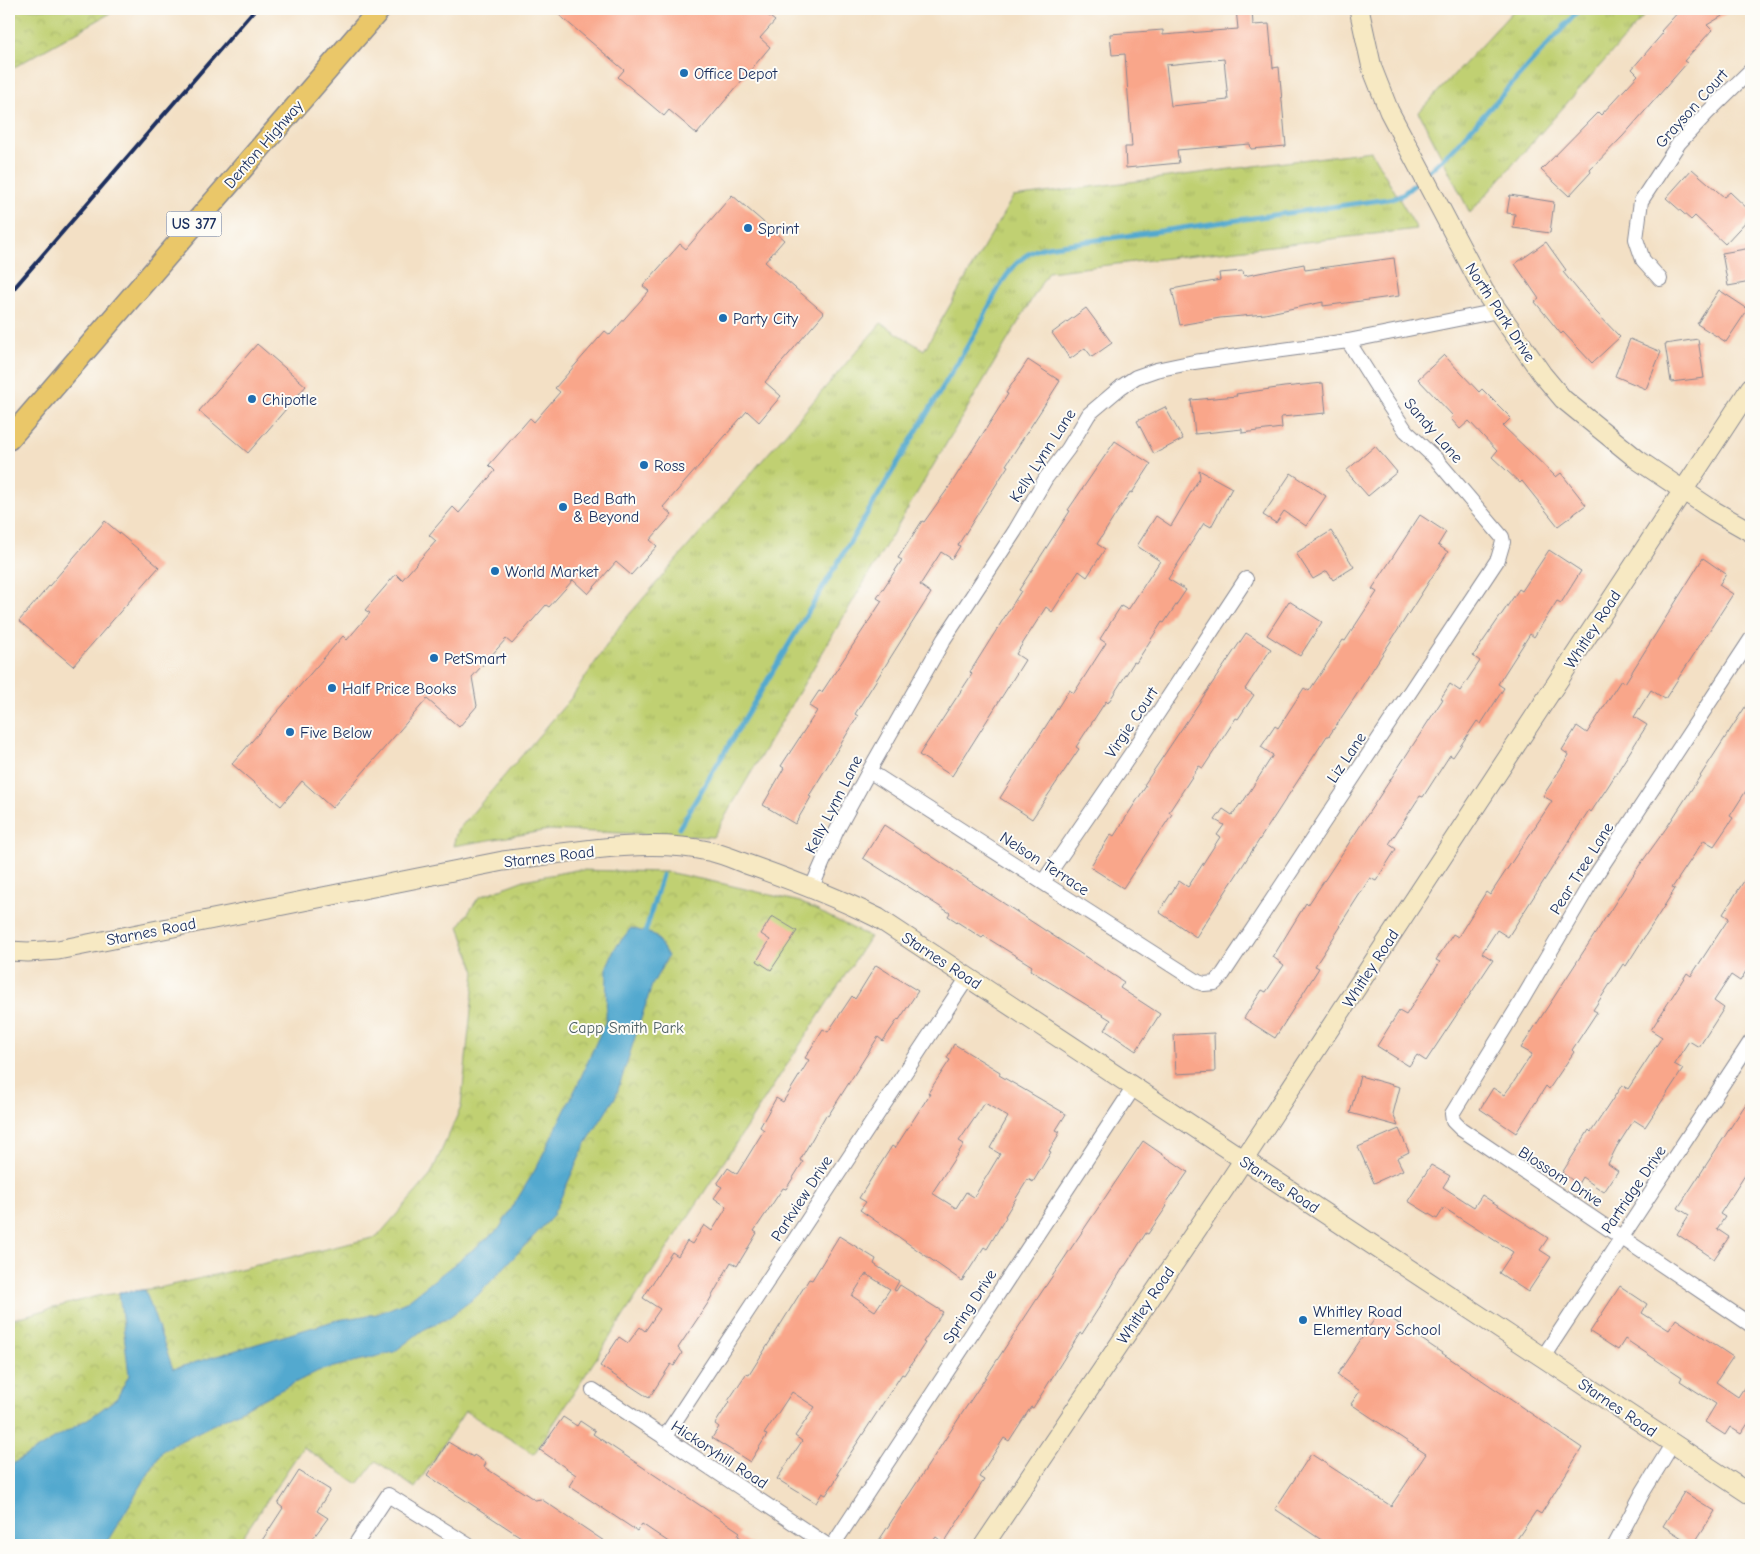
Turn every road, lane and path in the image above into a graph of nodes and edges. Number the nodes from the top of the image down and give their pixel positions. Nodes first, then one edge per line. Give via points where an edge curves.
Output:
1 (380, 9) edge
2 (1359, 9) edge
3 (1751, 70) edge
4 (1660, 279) dead end
5 (1498, 311) junction
6 (1348, 341) junction
7 (1751, 387) edge
8 (9, 439) edge
9 (1684, 491) junction
10 (1751, 532) edge
11 (1502, 537) joint
12 (1246, 579) dead end
13 (1751, 639) edge
14 (868, 771) junction
15 (1043, 882) junction
16 (812, 887) junction
17 (9, 951) edge
18 (968, 976) junction
19 (1204, 984) joint
20 (1751, 1041) edge
21 (1134, 1087) junction
22 (1453, 1121) joint
23 (1244, 1160) junction
24 (1622, 1237) junction
25 (1751, 1325) edge
26 (1544, 1357) junction
27 (593, 1390) dead end
28 (664, 1438) junction
29 (1673, 1443) junction
30 (1751, 1495) edge
31 (355, 1545) edge
32 (468, 1545) edge
33 (827, 1545) edge
34 (833, 1545) edge
35 (984, 1545) edge
36 (1615, 1545) edge

1 - 8 main road, Denton Highway / US 377
2 - 5 street, North Park Drive via 1372,68 1389,112 1484,291
3 - 4 street, Grayson Court via 1679,143 1641,201 1636,239 1643,260
5 - 6 street, Kelly Lynn Lane
5 - 9 street, North Park Drive via 1563,399 1638,460
6 - 11 street, Sandy Lane via 1406,431 1435,458
6 - 14 street, Kelly Lynn Lane via 1212,359 1156,370 1136,376 1089,414 944,640
7 - 9 street, Whitley Road
9 - 10 street, North Park Drive
9 - 23 street, Whitley Road
11 - 19 street, Liz Lane via 1498,559 1223,974 1214,983
12 - 15 street, Virgie Court
13 - 22 street, Pear Tree Lane via 1590,884 1452,1114
14 - 15 street, Nelson Terrace
14 - 16 street, Kelly Lynn Lane
15 - 19 street, Nelson Terrace
16 - 17 street, Starnes Road via 708,851 644,845 503,861 58,950
16 - 18 street, Starnes Road via 878,918
18 - 21 street, Starnes Road
18 - 28 street, Parkview Drive
20 - 24 street, Partridge Drive
21 - 23 street, Starnes Road
21 - 34 street, Spring Drive
22 - 24 street, Blossom Drive via 1506,1161
23 - 26 street, Starnes Road
23 - 35 street, Whitley Road
24 - 25 street, Blossom Drive
24 - 26 street, Partridge Drive
26 - 29 street, Starnes Road
27 - 28 street, Hickoryhill Road
28 - 33 street, Hickoryhill Road
29 - 30 street, Starnes Road
29 - 36 street
31 - 32 street via 388,1495

